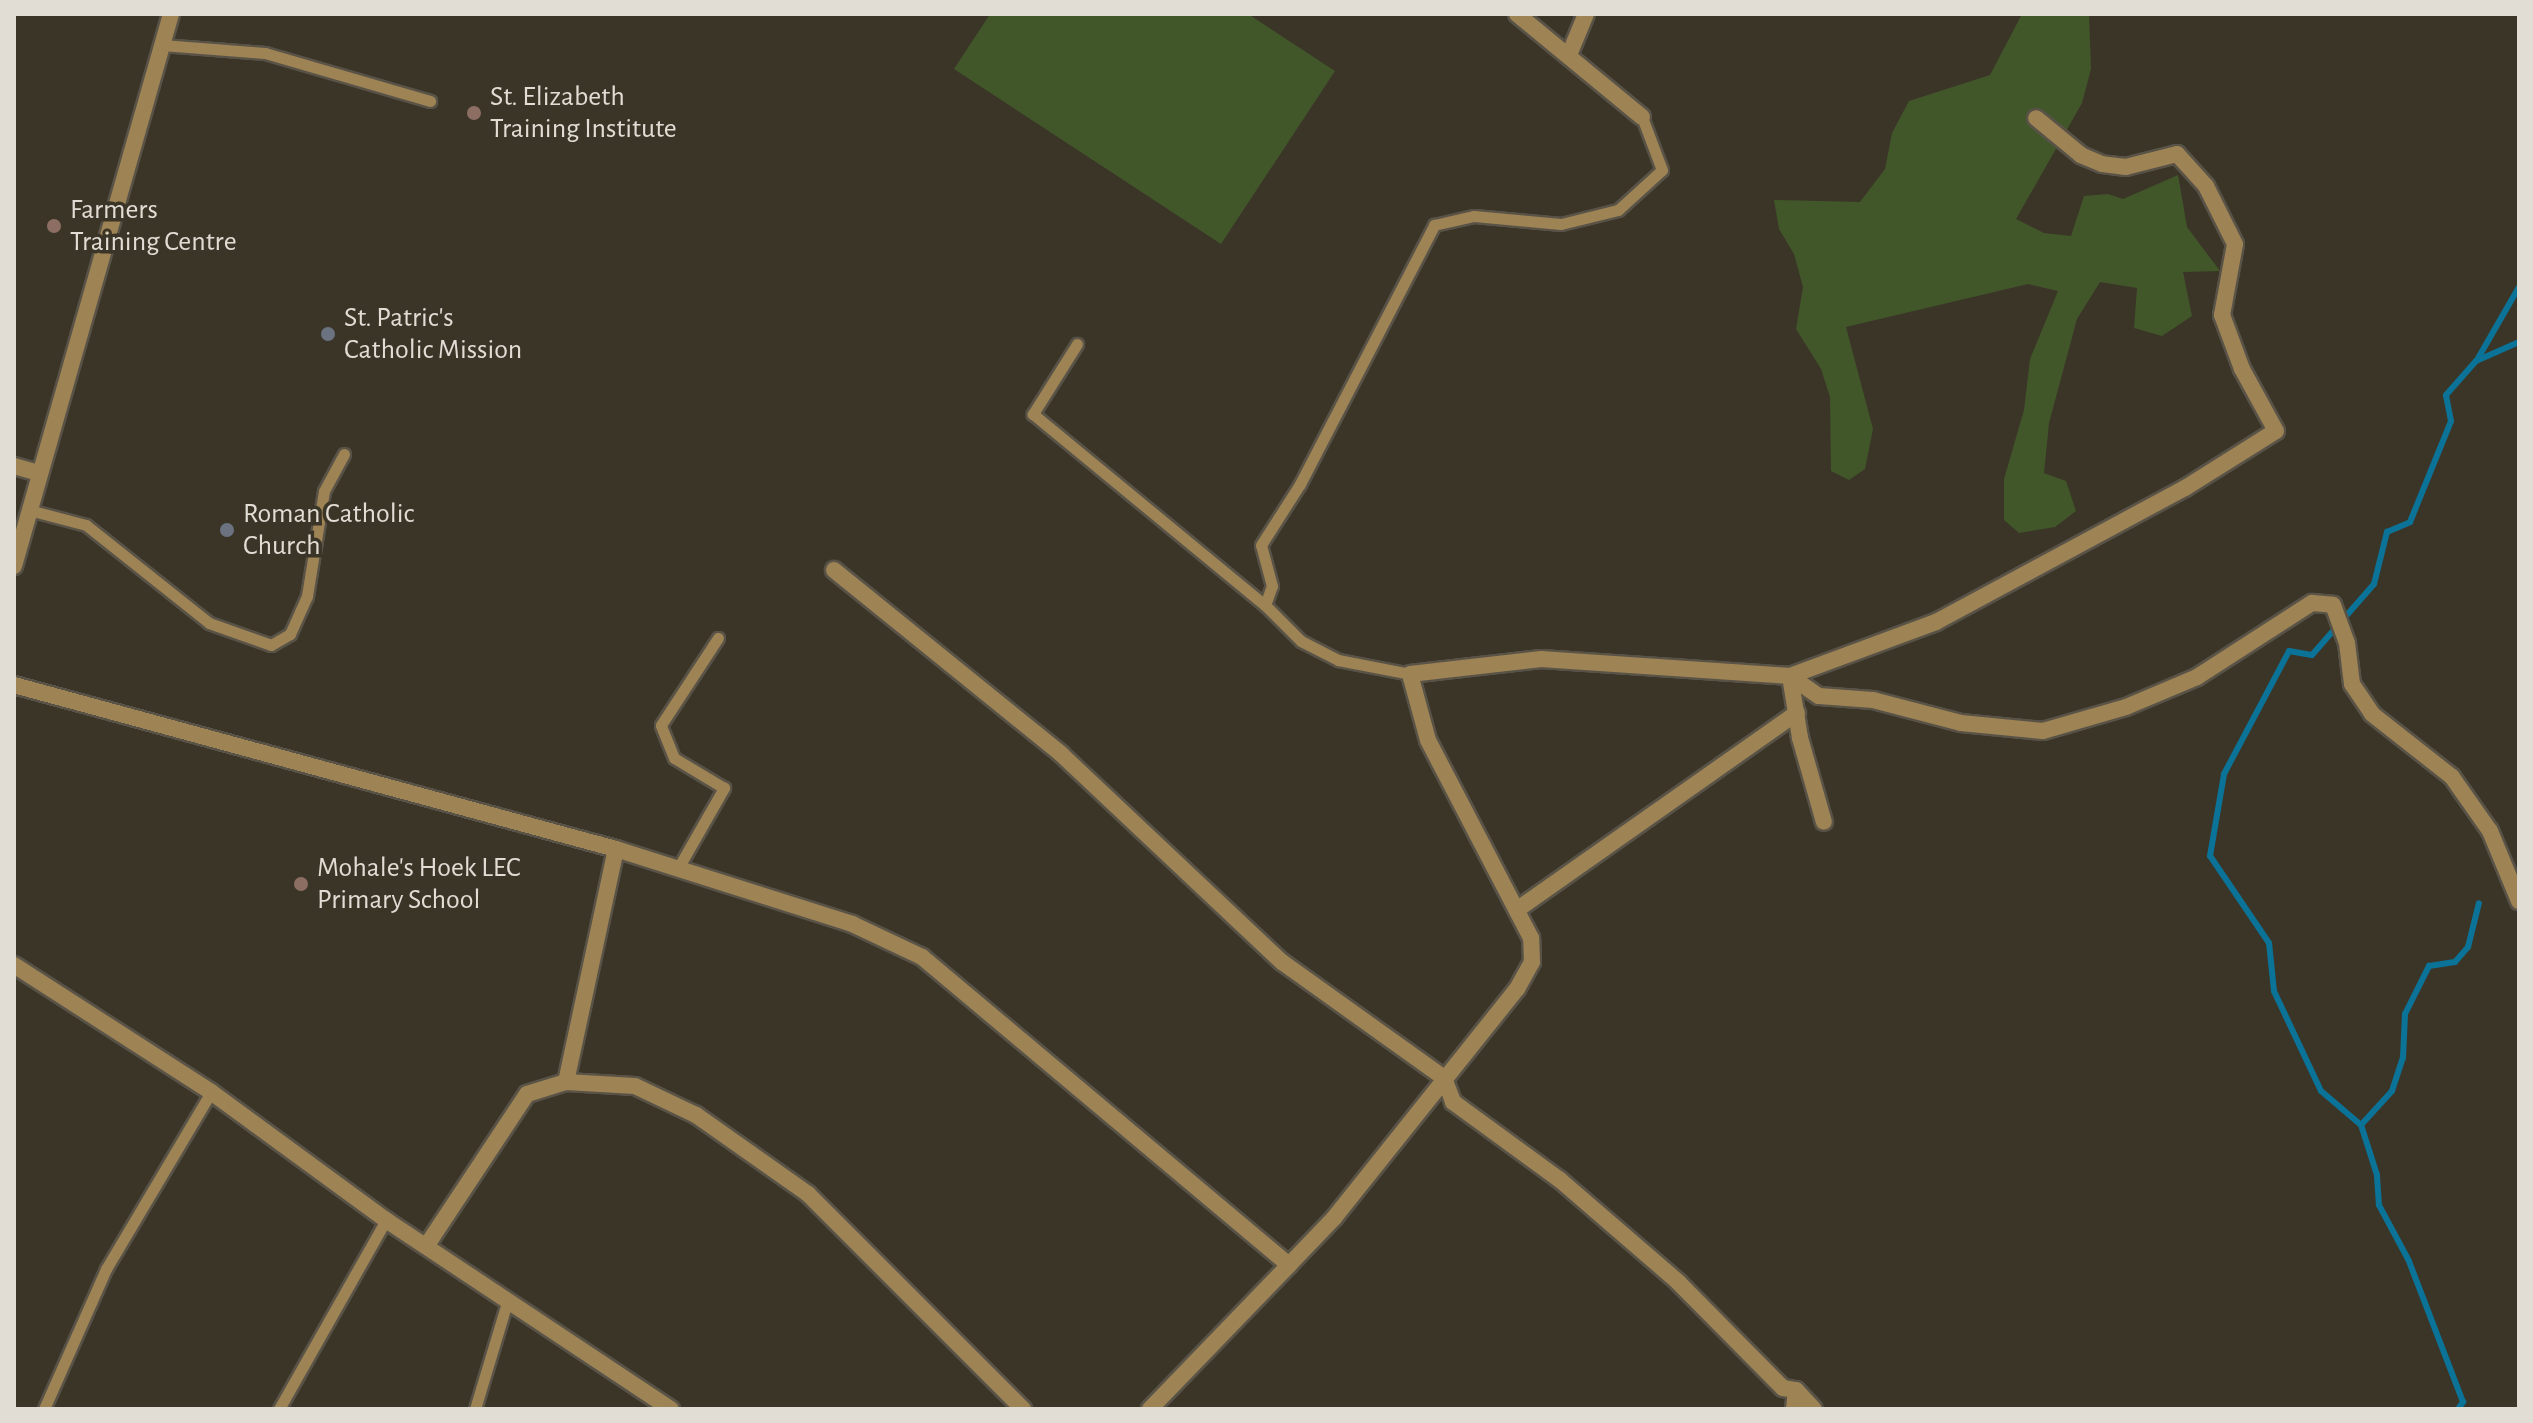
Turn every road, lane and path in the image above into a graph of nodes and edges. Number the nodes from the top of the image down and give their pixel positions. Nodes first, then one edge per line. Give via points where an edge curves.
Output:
1 (171, 14) edge
2 (1517, 14) edge
3 (1586, 14) edge
4 (162, 45) junction
5 (1569, 55) junction
6 (430, 101) dead end
7 (1642, 117) joint
8 (2036, 118) dead end
9 (1077, 344) dead end
10 (344, 454) dead end
11 (14, 466) edge
12 (39, 473) junction
13 (29, 510) junction
14 (14, 566) edge
15 (834, 570) dead end
16 (1265, 605) junction
17 (718, 638) dead end
18 (1410, 674) junction
19 (1790, 676) junction
20 (14, 685) edge
21 (1797, 713) junction
22 (1824, 822) dead end
23 (616, 849) junction
24 (677, 870) junction
25 (2519, 901) edge
26 (1518, 909) junction
27 (14, 965) edge
28 (1444, 1078) junction
29 (566, 1082) junction
30 (211, 1092) junction
31 (386, 1220) junction
32 (427, 1245) junction
33 (1289, 1265) junction
34 (507, 1302) junction
35 (1796, 1390) junction
36 (44, 1409) edge
37 (279, 1409) edge
38 (475, 1409) edge
39 (671, 1409) edge
40 (1023, 1409) edge
41 (1150, 1409) edge
42 (1794, 1409) edge
43 (1814, 1409) edge

1 - 4 street
2 - 5 street
3 - 5 street
4 - 6 lane via 265,53
4 - 12 street
5 - 7 street
7 - 16 lane via 1662,170 1618,210 1561,224 1474,216 1434,225 1300,484 1261,545 1272,586
8 - 19 street via 2081,155 2102,164 2126,167 2177,154 2206,186 2235,244 2222,315 2242,369 2276,431 2185,488 1936,622
9 - 16 lane via 1033,414
10 - 13 lane via 324,491 307,596 290,634 271,645 209,623 86,525
11 - 12 street
12 - 13 street
13 - 14 street
15 - 28 street via 1061,754 1282,962
16 - 18 lane via 1301,641 1338,660
17 - 24 lane via 661,725 674,758 724,788
18 - 19 street via 1541,659
18 - 26 street via 1428,740
19 - 21 street
19 - 25 street via 1819,696 1873,700 1961,723 2043,731 2168,689 2312,603 2333,605 2347,643 2352,684 2372,714 2452,777 2490,831
20 - 23 street
21 - 22 street
21 - 26 street
23 - 24 street
23 - 29 street
24 - 33 street via 852,924 922,957
26 - 28 street via 1531,938 1532,962 1517,989
27 - 30 street
28 - 33 street via 1334,1218
28 - 35 street via 1453,1102 1560,1180 1678,1282 1783,1388
29 - 32 street via 527,1094
29 - 40 street via 635,1086 696,1115 808,1194
30 - 31 street
30 - 36 lane via 106,1269
31 - 32 street
31 - 37 lane
32 - 34 street
33 - 41 street
34 - 38 lane
34 - 39 street
35 - 42 street
35 - 43 street

